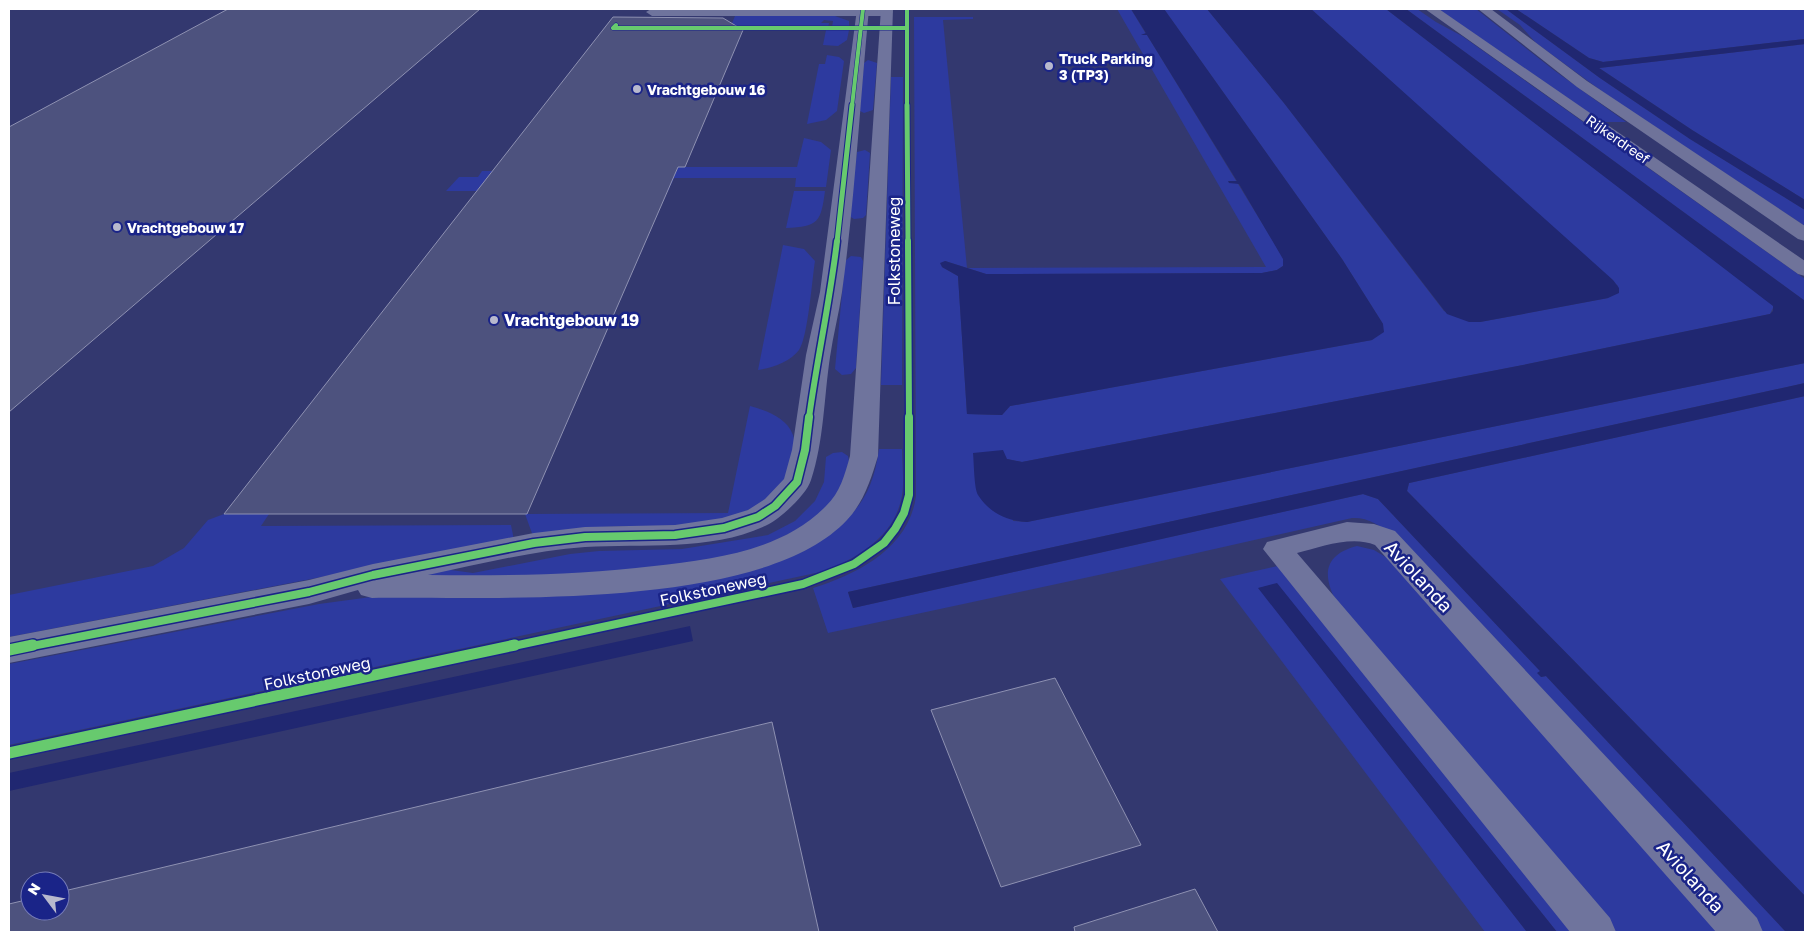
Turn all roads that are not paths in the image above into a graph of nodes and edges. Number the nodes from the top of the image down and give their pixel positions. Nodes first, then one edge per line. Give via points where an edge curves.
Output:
1 (1431, 9) edge
2 (1484, 9) edge
3 (875, 10) edge
4 (652, 12) dead end
5 (1805, 235) edge
6 (1805, 270) edge
7 (309, 592) junction
8 (9, 650) edge
9 (1596, 932) edge
10 (1743, 932) edge

1 - 6 highway, Rijkerdreef
2 - 5 highway, Rijkerdreef via 1582,84
3 - 4 street
3 - 7 street, Folkstoneweg via 801,474 784,499 758,517 724,528 675,535 585,537 534,543 373,574
3 - 7 street, Folkstoneweg via 864,456 856,487 842,507 820,527 791,545 767,556 726,567 578,586 398,586
7 - 8 street, Folkstoneweg
9 - 10 street, Aviolanda via 1277,548 1354,531 1374,532 1385,538

